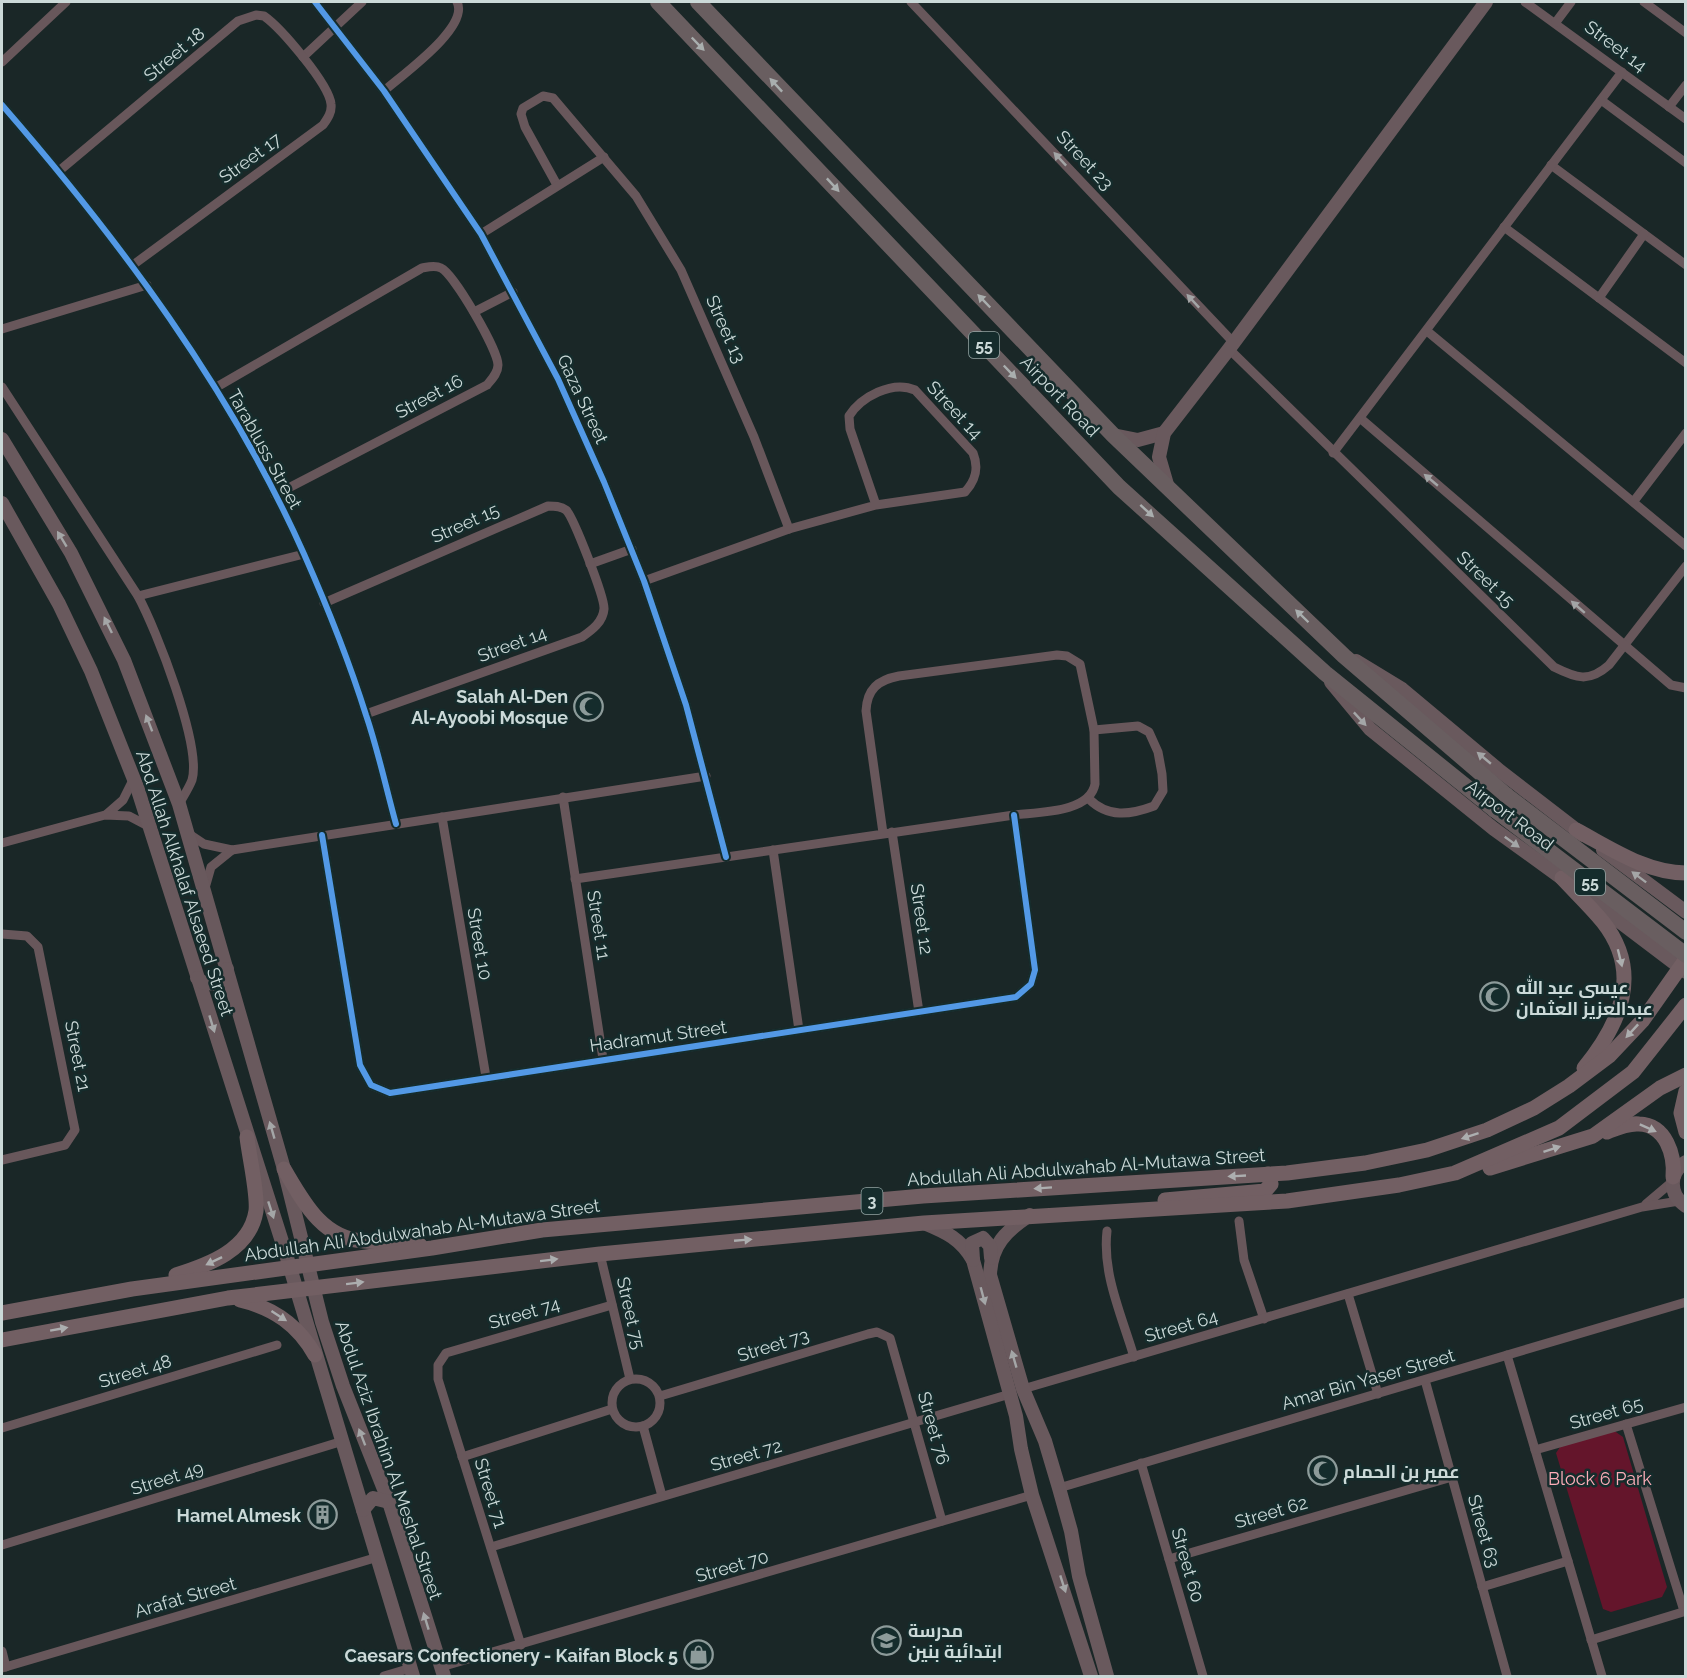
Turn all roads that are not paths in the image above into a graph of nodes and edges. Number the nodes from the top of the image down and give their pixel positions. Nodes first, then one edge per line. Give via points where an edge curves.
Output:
1 (66, 2) edge
2 (315, 2) edge
3 (362, 2) edge
4 (457, 2) edge
5 (658, 2) edge
6 (698, 2) edge
7 (911, 2) edge
8 (1486, 2) edge
9 (1525, 2) edge
10 (1571, 2) edge
11 (1644, 2) edge
12 (1556, 22) junction
13 (336, 27) junction
14 (1686, 33) edge
15 (303, 57) junction
16 (2, 62) edge
17 (1622, 72) junction
18 (1686, 85) edge
19 (384, 91) junction
20 (1601, 100) junction
21 (2, 105) edge
22 (1669, 107) junction
23 (1686, 119) edge
24 (779, 129) junction
25 (604, 157) junction
26 (1686, 163) edge
27 (1551, 165) junction
28 (60, 171) junction
29 (558, 185) junction
30 (904, 220) junction
31 (1504, 227) junction
32 (481, 234) junction
33 (1644, 234) junction
34 (133, 265) junction
35 (1686, 265) edge
36 (147, 285) junction
37 (513, 292) junction
38 (1599, 298) junction
39 (474, 312) junction
40 (2, 329) edge
41 (1427, 331) junction
42 (1232, 346) junction
43 (1685, 362) edge
44 (2, 387) edge
45 (215, 388) junction
46 (1360, 418) junction
47 (1164, 433) junction
48 (1686, 433) edge
49 (1113, 435) junction
50 (2, 440) edge
51 (1334, 453) junction
52 (2, 459) edge
53 (20, 467) junction
54 (1168, 488) junction
55 (275, 495) junction
56 (1634, 501) junction
57 (2, 503) edge
58 (876, 505) junction
59 (789, 529) junction
60 (1686, 546) edge
61 (632, 549) junction
62 (304, 554) junction
63 (590, 564) junction
64 (1686, 566) edge
65 (644, 581) junction
66 (138, 596) junction
67 (324, 603) junction
68 (1623, 645) junction
69 (1344, 656) junction
70 (1325, 673) junction
71 (1686, 688) edge
72 (366, 714) junction
73 (1094, 730) junction
74 (706, 776) junction
75 (134, 778) junction
76 (563, 797) junction
77 (1089, 799) junction
78 (179, 804) junction
79 (105, 815) junction
80 (1014, 815) junction
81 (442, 817) junction
82 (396, 824) junction
83 (151, 828) junction
84 (1576, 830) junction
85 (888, 832) junction
86 (189, 834) junction
87 (322, 835) junction
88 (2, 843) edge
89 (232, 850) junction
90 (773, 850) junction
91 (726, 857) junction
92 (1686, 873) edge
93 (1562, 878) junction
94 (575, 879) junction
95 (205, 888) junction
96 (1658, 891) junction
97 (1686, 912) edge
98 (1632, 932) junction
99 (1686, 932) edge
100 (2, 934) edge
101 (1684, 963) edge
102 (226, 969) junction
103 (197, 978) junction
104 (1686, 1005) edge
105 (919, 1012) junction
106 (799, 1030) junction
107 (603, 1059) junction
108 (1686, 1075) edge
109 (486, 1077) junction
110 (1569, 1086) junction
111 (1686, 1091) edge
112 (1686, 1132) edge
113 (1593, 1136) junction
114 (247, 1137) junction
115 (2, 1160) edge
116 (1686, 1162) edge
117 (284, 1169) junction
118 (1455, 1173) junction
119 (1269, 1174) junction
120 (1673, 1180) junction
121 (1683, 1205) edge
122 (1642, 1207) junction
123 (1131, 1210) junction
124 (1030, 1215) junction
125 (1239, 1221) dead end
126 (924, 1223) junction
127 (1107, 1231) dead end
128 (432, 1248) junction
129 (600, 1254) junction
130 (991, 1258) junction
131 (973, 1260) junction
132 (308, 1265) junction
133 (290, 1267) junction
134 (314, 1288) junction
135 (132, 1289) junction
136 (296, 1290) junction
137 (1348, 1294) junction
138 (228, 1298) junction
139 (1686, 1302) edge
140 (612, 1305) junction
141 (2, 1313) edge
142 (1264, 1319) junction
143 (2, 1340) edge
144 (892, 1343) joint
145 (277, 1345) dead end
146 (446, 1353) joint
147 (315, 1355) junction
148 (1508, 1355) junction
149 (1134, 1357) junction
150 (630, 1379) junction
151 (1425, 1380) junction
152 (1017, 1391) junction
153 (1378, 1394) junction
154 (660, 1396) junction
155 (1686, 1407) edge
156 (612, 1409) junction
157 (916, 1423) junction
158 (1626, 1424) junction
159 (643, 1426) junction
160 (2, 1428) edge
161 (343, 1441) junction
162 (1045, 1441) junction
163 (1021, 1449) junction
164 (1536, 1450) junction
165 (462, 1457) junction
166 (1141, 1463) junction
167 (1452, 1477) junction
168 (1059, 1488) junction
169 (1032, 1495) junction
170 (662, 1496) junction
171 (389, 1502) junction
172 (363, 1510) junction
173 (942, 1521) junction
174 (1071, 1531) junction
175 (1046, 1538) junction
176 (2, 1545) edge
177 (491, 1547) junction
178 (378, 1557) junction
179 (1169, 1559) junction
180 (1568, 1561) junction
181 (1482, 1587) junction
182 (1685, 1611) edge
183 (1591, 1640) junction
184 (521, 1645) junction
185 (2, 1651) edge
186 (4, 1667) edge
187 (412, 1672) edge
188 (442, 1672) edge
189 (384, 1677) edge
190 (1091, 1677) edge
191 (1107, 1677) edge
192 (1203, 1677) edge
193 (1507, 1677) edge
194 (1602, 1677) edge

1 - 16 street
2 - 13 street, Gaza Street
3 - 13 street
4 - 19 street via 459,14 453,30
5 -> 24 highway, Airport Road / 55
30 -> 6 highway, Airport Road / 55
42 -> 7 street, Street 23
8 - 42 main road
9 - 12 street, Street 14
10 - 12 street
11 - 14 street
12 - 17 street, Street 14
13 - 15 street
13 - 19 street, Gaza Street
15 - 28 street, Street 18 via 264,16 238,21
15 - 34 street, Street 17 via 331,102 330,116 323,125
17 - 20 street
17 - 22 street, Street 14
18 - 22 street
19 - 32 street, Gaza Street
20 - 26 street
20 - 27 street
21 - 28 street, Tarabluss Street
22 - 23 street, Street 14
24 - 30 highway via 780,116 793,116 873,197
24 -> 70 highway, Airport Road / 55 via 1119,487
25 - 29 street
25 - 29 street, Street 13 via 553,98 533,100 523,108 522,120
25 - 59 street, Street 13 via 636,196 681,270 754,437
27 - 31 street
27 - 33 street
28 - 34 street, Tarabluss Street
29 - 32 street
49 -> 30 highway, Airport Road / 55
31 - 38 street
31 - 41 street
32 - 37 street, Gaza Street
33 - 35 street
33 - 38 street
34 - 36 street, Tarabluss Street
36 - 40 street
36 - 45 street, Tarabluss Street
37 - 39 street
37 - 61 street, Gaza Street via 558,379
38 - 43 street
39 - 45 street via 447,273 435,267 422,268
39 - 55 street, Street 16 via 497,359 497,372 487,385
41 - 46 street
41 - 56 street
42 - 47 main road
42 - 51 street, Street 15
44 - 66 street, Abd Allah Alkhalaf Alsaeed Street
45 - 55 street, Tarabluss Street
46 - 51 street
68 -> 46 street, Street 15
47 - 49 main road via 1138,440
47 - 54 main road via 1159,457
48 - 56 street
49 - 54 highway, Airport Road / 55
50 - 53 main road, Abd Allah Alkhalaf Alsaeed Street
51 - 68 street, Street 15 via 1554,667 1575,678 1594,677 1609,665
52 - 53 main road via 12,460
78 -> 53 main road, Abd Allah Alkhalaf Alsaeed Street via 124,660 71,553
69 -> 54 highway, Airport Road / 55
55 - 62 street, Tarabluss Street
56 - 60 street
57 - 75 main road, Abd Allah Alkhalaf Alsaeed Street via 92,671
58 - 58 street, Street 14 via 965,492 976,474 973,453 908,387 891,388 867,398 849,416
58 - 59 street, Street 14
59 - 65 street, Street 14
61 - 63 street
61 - 65 street, Gaza Street
62 - 66 street
62 - 67 street, Tarabluss Street
63 - 67 street, Street 15 via 569,514 561,507 548,506
63 - 72 street, Street 14 via 604,608 592,630 582,637
64 - 68 street, Street 15
65 - 74 street, Gaza Street
66 - 78 street, Abd Allah Alkhalaf Alsaeed Street via 154,625 175,685 194,759 192,780
67 - 72 street, Tarabluss Street
68 - 71 street, Street 15 via 1671,686
84 -> 69 main road, Airport Road via 1402,689
69 - 99 highway, Airport Road / 55, bridge via 1506,795
70 -> 93 main road, Airport Road via 1370,729
70 - 101 highway, Airport Road / 55, bridge
72 - 82 street, Tarabluss Street
73 - 77 street via 1095,784
73 - 77 street via 1138,726 1149,732 1158,752 1163,791 1154,806 1138,812 1109,813
73 - 85 street, Street 12 via 1082,669 1067,656 899,676 879,682 867,699 866,711
74 - 76 street
74 - 91 street, Gaza Street
75 - 79 street via 123,800
75 - 83 main road, Abd Allah Alkhalaf Alsaeed Street
76 - 81 street
76 - 94 street, Street 11
77 - 80 street via 1070,807
78 - 86 main road, Abd Allah Alkhalaf Alsaeed Street
79 - 83 street via 129,816
79 - 88 street
80 - 85 street
80 - 105 street, Hadramut Street via 1035,970 1031,984 1016,997
81 - 82 street
81 - 109 street, Street 10
82 - 87 street
83 - 103 main road, Abd Allah Alkhalaf Alsaeed Street
84 - 92 main road via 1644,865
96 -> 84 main road, Airport Road
85 - 90 street
85 - 105 street, Street 12
86 - 89 street via 204,844
86 - 95 main road, Abd Allah Alkhalaf Alsaeed Street
87 - 89 street
87 - 109 street, Hadramut Street via 360,1065 366,1080 390,1093
89 - 95 street via 211,867
90 - 91 street
90 - 106 street
91 - 94 street
93 - 98 main road, Airport Road
93 -> 110 main road, 3 via 1615,941 1624,982 1615,1024
94 - 107 street, Street 11
95 - 102 main road, Abd Allah Alkhalaf Alsaeed Street
96 - 97 main road, Airport Road
96 - 98 main road via 1662,899 1661,917 1649,930
98 - 101 main road, Airport Road
100 - 115 street, Street 21 via 27,936 38,947 75,1130 70,1141 60,1147
101 -> 110 main road, Abdullah Ali Abdulwahab Al-Mutawa Street / 3 via 1643,1020 1609,1056
102 - 103 main road via 215,984
117 -> 102 main road, Abd Allah Alkhalaf Alsaeed Street
103 -> 114 main road, Abd Allah Alkhalaf Alsaeed Street
104 - 118 main road, 3 via 1641,1063 1584,1111 1534,1141
105 - 106 street, Hadramut Street
106 - 107 street, Hadramut Street
107 - 109 street, Hadramut Street
108 - 113 main road via 1660,1088
110 -> 119 main road, Abdullah Ali Abdulwahab Al-Mutawa Street / 3 via 1487,1130 1427,1150 1365,1163
111 - 112 main road via 1681,1113
118 -> 113 main road via 1497,1167
113 -> 120 main road via 1628,1125 1646,1125 1660,1134 1670,1149
114 -> 133 main road, Abd Allah Alkhalaf Alsaeed Street
114 -> 135 main road via 256,1210 242,1239 231,1252 198,1268
116 - 120 main road
117 - 128 main road via 310,1210 334,1232 353,1240 392,1240
117 - 132 main road, Abd Allah Alkhalaf Alsaeed Street
118 - 123 main road, 3 via 1356,1193 1287,1201
119 - 123 main road via 1271,1184 1264,1191 1177,1197
119 -> 128 main road, Abdullah Ali Abdulwahab Al-Mutawa Street / 3 via 911,1197 542,1230
120 - 121 main road
120 - 122 street, Street 64
121 - 122 street, Street 64
122 - 137 street, Street 64
123 - 124 main road, 3
124 - 126 main road, 3
124 - 130 main road via 1011,1228
125 - 142 street via 1244,1260
129 -> 126 main road, 3
126 - 131 main road via 950,1234 964,1245
127 - 149 street via 1108,1272
128 - 132 main road, Abdullah Ali Abdulwahab Al-Mutawa Street / 3
134 -> 129 main road, 3
129 - 140 street, Street 75
130 - 131 main road via 990,1246 983,1238 972,1243
152 -> 130 main road via 990,1275
131 -> 152 main road
132 - 133 main road, Abdullah Ali Abdulwahab Al-Mutawa Street / 3
132 - 134 main road, Abd Allah Alkhalaf Alsaeed Street
133 - 135 main road, Abdullah Ali Abdulwahab Al-Mutawa Street / 3
133 - 136 main road, Abd Allah Alkhalaf Alsaeed Street
134 - 136 main road, 3
171 -> 134 main road, Abdul Aziz Ibrahim Al Meshal Street via 343,1386
135 - 141 main road, Abdullah Ali Abdulwahab Al-Mutawa Street / 3
136 - 138 main road, 3
136 - 147 main road, Abdul Aziz Ibrahim Al Meshal Street
137 - 142 street, Street 64
137 - 153 street
143 -> 138 main road, 3
138 -> 147 main road via 262,1306 282,1317
139 - 148 street, Amar Bin Yaser Street
140 - 146 street, Street 74
140 - 150 street, Street 75
142 - 149 street, Street 64
144 - 154 street, Street 73 via 884,1334 867,1334
144 - 157 street, Street 76
145 - 160 street, Street 48
146 - 165 street, Street 71 via 438,1365 438,1379
147 - 161 main road, Abdul Aziz Ibrahim Al Meshal Street
148 - 151 street, Amar Bin Yaser Street
148 - 164 street
149 - 152 street, Street 64
150 - 154 street via 648,1381
150 - 156 street via 615,1391
151 - 153 street, Amar Bin Yaser Street
151 - 167 street, Street 63
152 - 157 street, Street 72
152 - 162 main road
152 - 163 main road
153 - 166 street, Amar Bin Yaser Street
154 - 159 street via 658,1414
155 - 158 street, Street 65
156 - 159 street via 624,1424
156 - 165 street
157 - 170 street, Street 72
157 - 173 street, Street 76
158 - 164 street, Street 65
158 - 182 street
159 - 170 street
161 - 172 main road, Abdul Aziz Ibrahim Al Meshal Street
161 - 176 street, Street 49
162 - 163 main road via 1030,1435
162 - 168 main road
163 - 169 main road
164 - 180 street
165 - 177 street, Street 71
166 - 168 street, Amar Bin Yaser Street
166 - 179 street, Street 60
167 - 179 street, Street 62
167 - 181 street, Street 63
168 - 174 main road
169 - 173 street, Street 70
169 - 175 main road
170 - 177 street, Street 72
171 - 172 main road via 373,1498
188 -> 171 main road, Abdul Aziz Ibrahim Al Meshal Street
172 - 178 main road, Abdul Aziz Ibrahim Al Meshal Street
173 - 184 street, Street 70
174 - 175 main road via 1061,1544
174 - 191 main road via 1079,1576
175 -> 190 main road
177 - 184 street, Street 71
178 - 186 street, Arafat Street
178 - 187 main road, Abdul Aziz Ibrahim Al Meshal Street
179 - 192 street, Street 60
180 - 181 street, Street 63
180 - 183 street
181 - 193 street, Street 63
182 - 183 street
183 - 194 street
184 - 188 street, Street 70
185 - 186 street
187 - 189 street

